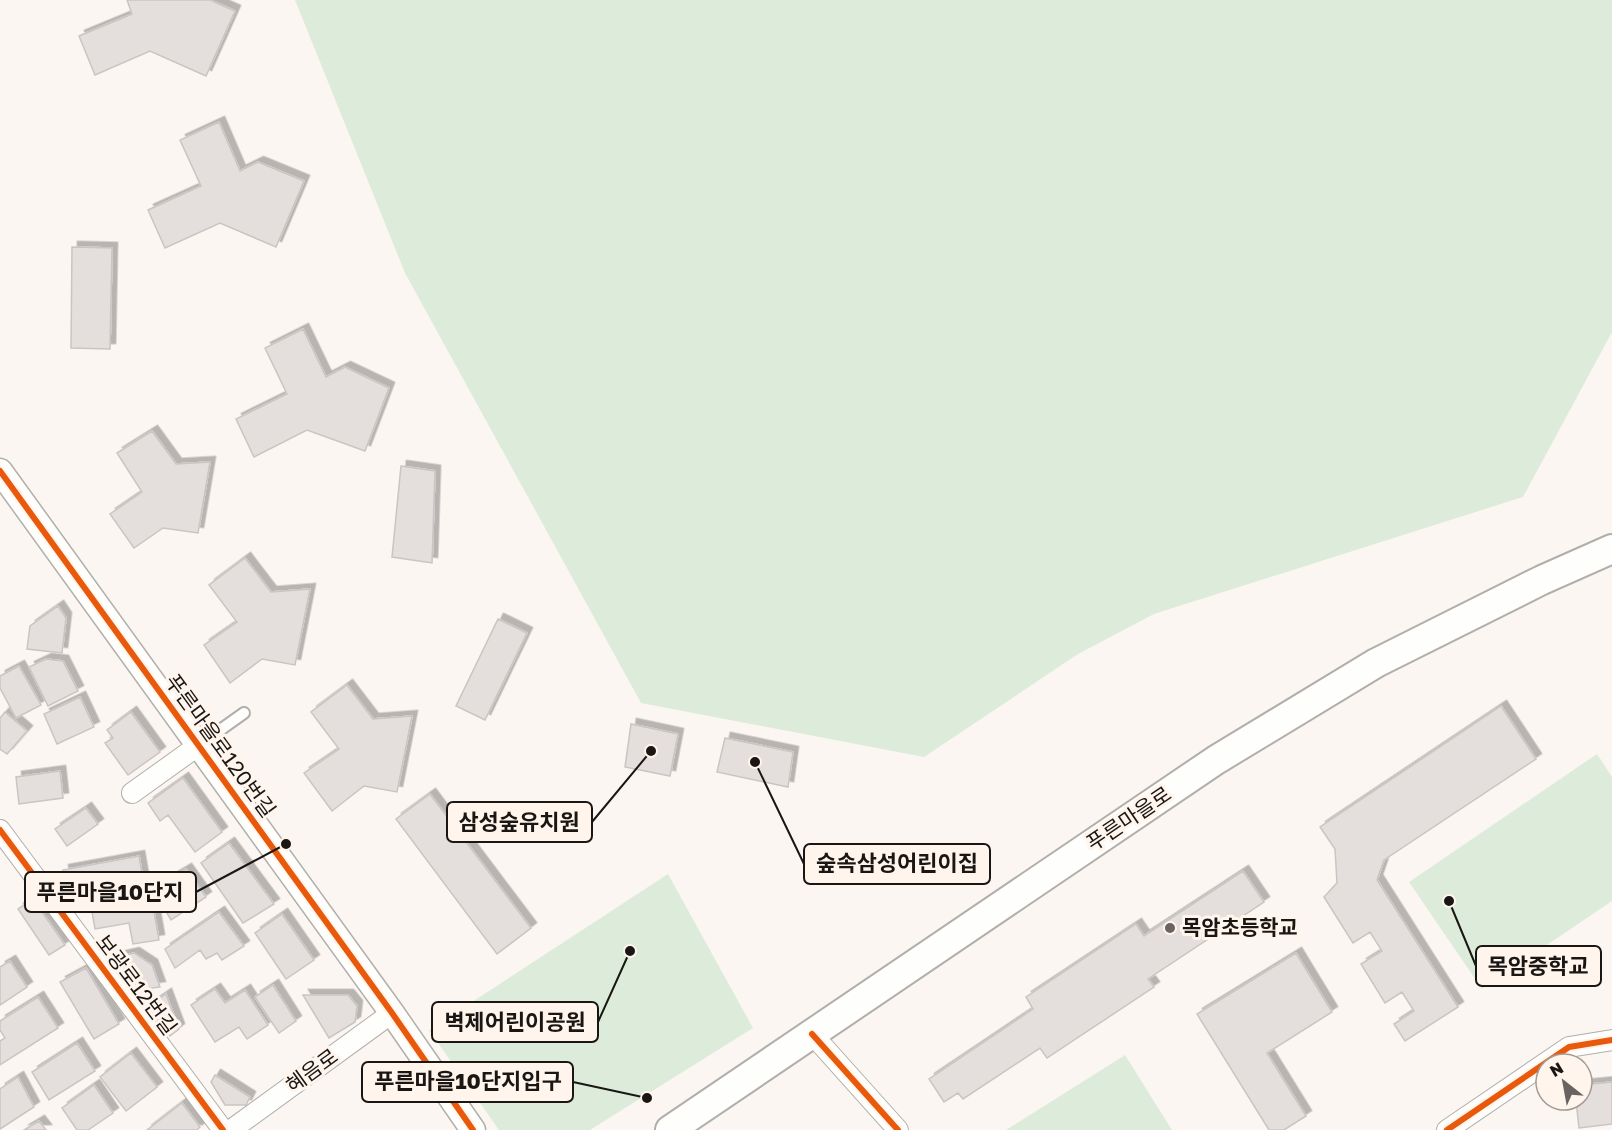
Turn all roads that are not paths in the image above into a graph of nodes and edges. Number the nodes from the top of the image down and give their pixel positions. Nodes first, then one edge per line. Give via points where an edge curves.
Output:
1 (0, 471) edge
2 (1612, 549) edge
3 (244, 713) dead end
4 (199, 745) junction
5 (132, 793) dead end
6 (0, 830) edge
7 (6, 853) edge
8 (392, 1012) junction
9 (812, 1035) junction
10 (1612, 1040) edge
11 (223, 1130) edge
12 (231, 1130) edge
13 (473, 1130) edge
14 (670, 1130) edge
15 (898, 1130) edge
16 (1447, 1130) edge

1 - 4 street, 푸른마을로120번길
2 - 9 main road, 푸른마을로 via 1404,649 1216,760
3 - 4 lane
4 - 5 street
4 - 8 street, 푸른마을로120번길
6 - 7 street, 보광로12번길
7 - 11 street, 보광로12번길
8 - 12 street, 혜음로
8 - 13 street, 푸른마을로120번길
9 - 14 main road, 푸른마을로
9 - 15 street
10 - 16 street via 1569,1047

